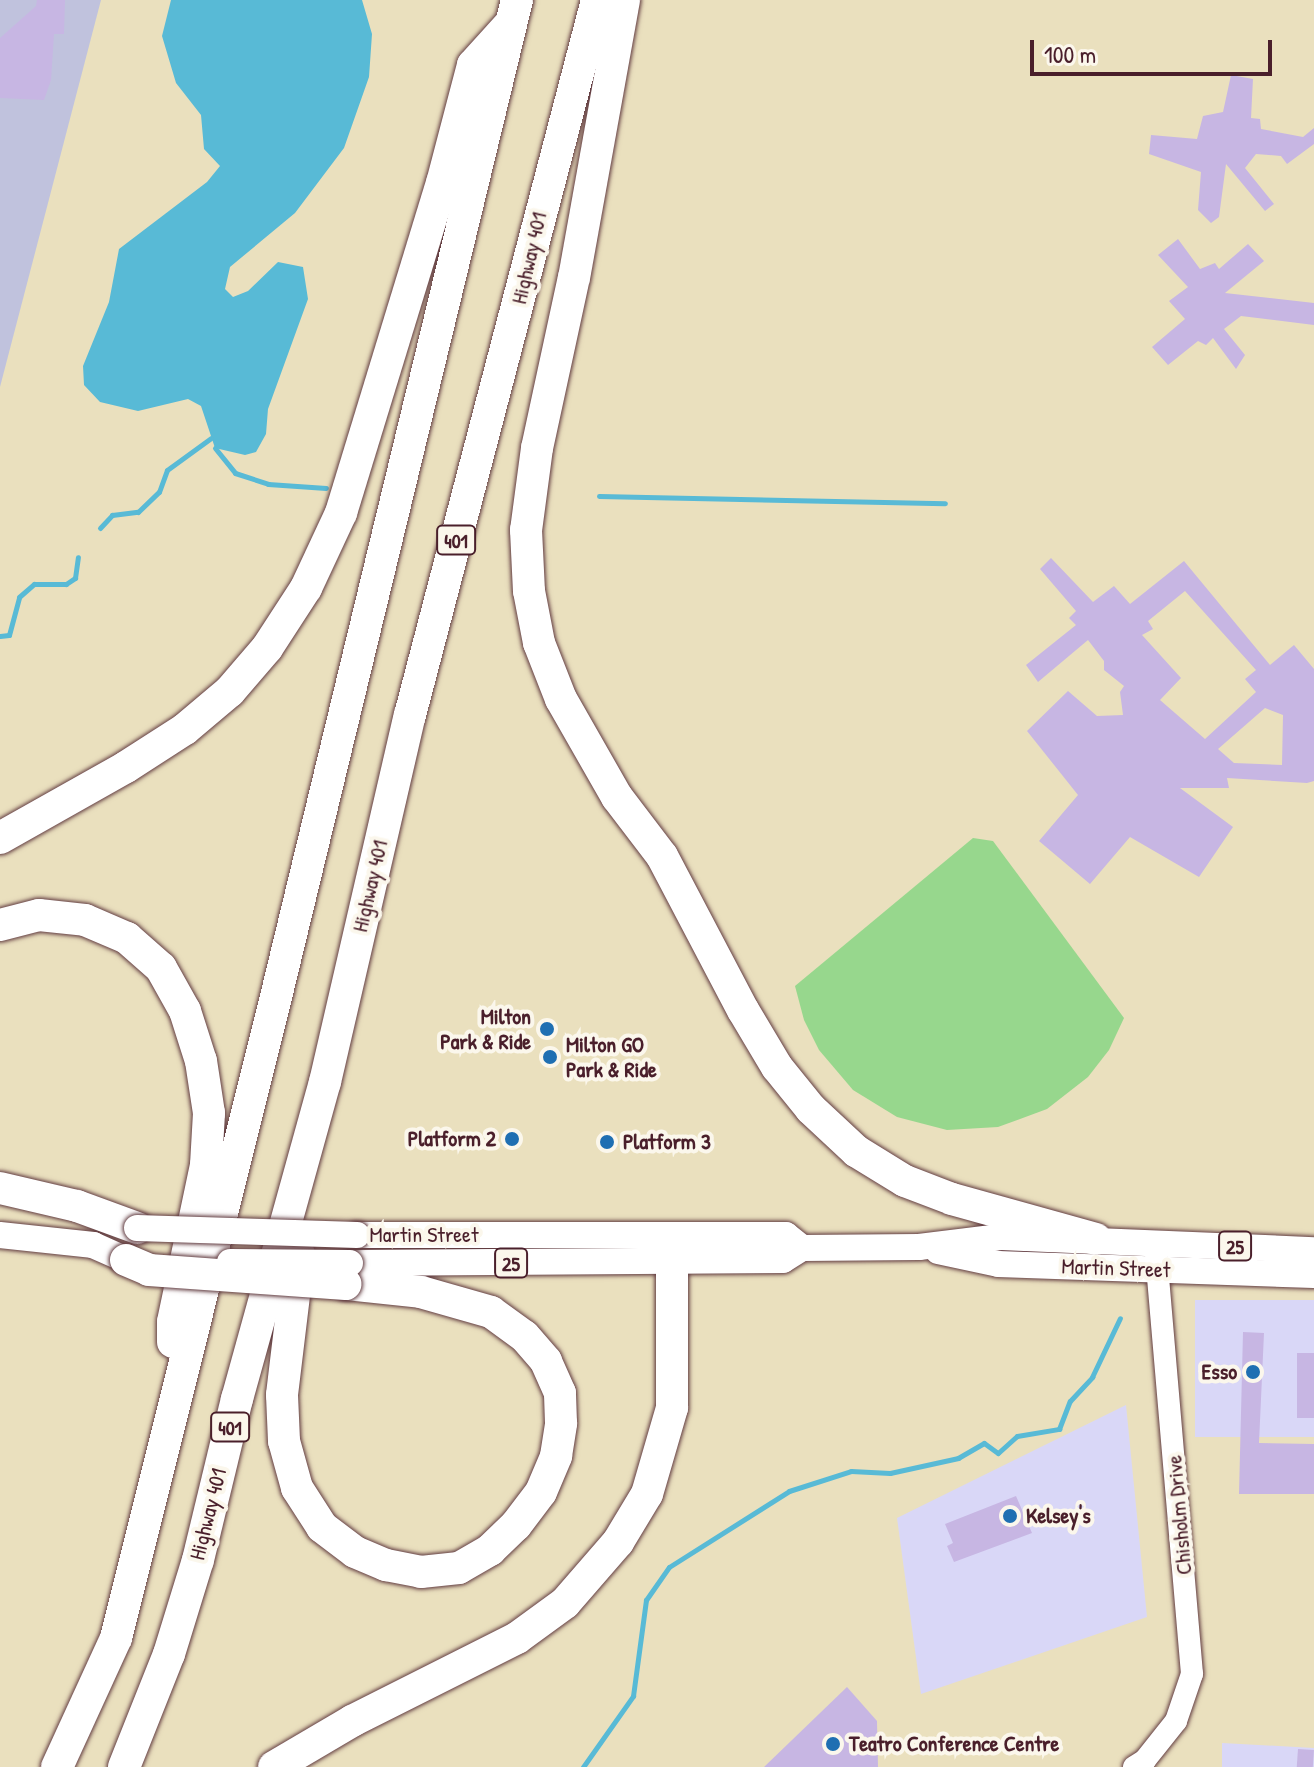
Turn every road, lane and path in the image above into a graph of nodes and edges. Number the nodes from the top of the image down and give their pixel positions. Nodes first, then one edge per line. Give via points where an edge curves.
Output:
1 (597, 0) edge
2 (624, 0) edge
3 (515, 11) edge
4 (0, 838) edge
5 (0, 925) edge
6 (325, 1082) junction
7 (0, 1188) edge
8 (137, 1228) junction
9 (0, 1235) edge
10 (1096, 1239) junction
11 (1155, 1243) junction
12 (93, 1245) junction
13 (919, 1247) junction
14 (802, 1248) junction
15 (1314, 1250) edge
16 (126, 1260) joint
17 (672, 1261) junction
18 (1157, 1269) junction
19 (348, 1274) junction
20 (1314, 1275) edge
21 (173, 1411) junction
22 (57, 1767) edge
23 (124, 1767) edge
24 (274, 1767) edge
25 (1134, 1767) edge

1 - 6 highway, Highway 401 / 401 via 410,715
2 - 10 highway via 537,448 526,530 539,643 561,699 617,797 662,856 743,1010 777,1067 811,1109 856,1151 905,1181
3 - 4 highway via 473,65 341,513 306,588 267,648 230,691 185,729
3 - 21 highway
5 - 21 highway via 39,915 85,920 127,938 161,968 185,1011 201,1061 209,1113 206,1165 173,1322
6 - 19 highway via 287,1332 284,1441 297,1488 322,1527 355,1552 421,1572 459,1568 490,1550 541,1492 556,1456 560,1393 546,1361 524,1336 491,1312
6 - 23 highway, Highway 401 / 401 via 198,1560 169,1654
7 - 8 highway via 77,1206
8 - 12 main road, Martin Street / 25
8 - 14 main road, Martin Street / 25, bridge via 357,1235 786,1235
9 - 12 main road, 25
10 - 11 main road, Martin Street / 25
10 - 13 main road, Martin Street / 25 via 1000,1237
11 - 15 main road, Martin Street / 25
11 - 18 street, Chisholm Drive
12 - 16 main road, 25
13 - 14 main road, Martin Street / 25
13 - 18 main road, Martin Street / 25 via 998,1264
14 - 17 main road, Martin Street / 25 via 783,1260
16 - 19 highway, bridge via 149,1270
17 - 19 main road, Martin Street / 25
17 - 24 highway via 672,1408 647,1494 618,1542 565,1603 517,1638 352,1721
18 - 20 main road, Martin Street / 25
18 - 25 street, Chisholm Drive via 1192,1674 1176,1721
21 - 22 highway via 116,1638

